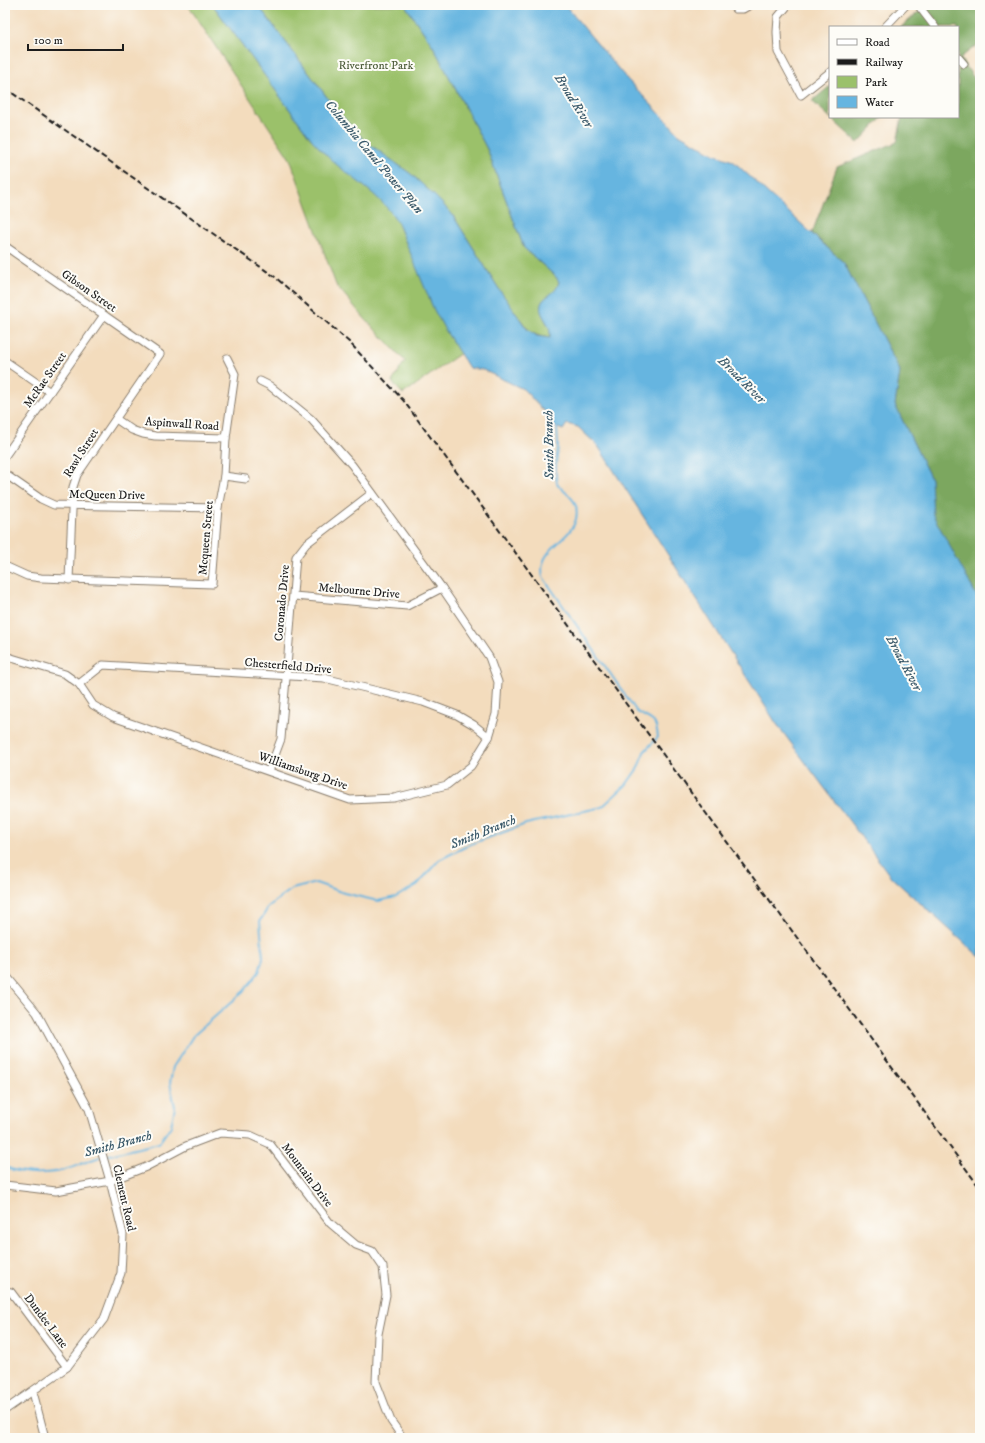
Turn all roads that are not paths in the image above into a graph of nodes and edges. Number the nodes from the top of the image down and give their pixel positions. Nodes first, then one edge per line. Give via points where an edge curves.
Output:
1 (732, 5) edge
2 (750, 5) edge
3 (788, 5) edge
4 (906, 5) edge
5 (918, 5) edge
6 (887, 26) edge
7 (934, 26) edge
8 (959, 57) edge
9 (964, 64) dead end
10 (829, 73) edge
11 (5, 246) edge
12 (104, 315) junction
13 (160, 354) joint
14 (227, 358) dead end
15 (5, 361) edge
16 (260, 381) dead end
17 (50, 392) junction
18 (116, 419) junction
19 (226, 438) junction
20 (5, 456) edge
21 (5, 474) edge
22 (224, 476) junction
23 (246, 479) dead end
24 (372, 493) junction
25 (73, 505) junction
26 (218, 508) junction
27 (5, 566) edge
28 (70, 580) junction
29 (442, 588) junction
30 (294, 596) junction
31 (5, 656) edge
32 (286, 675) junction
33 (79, 684) junction
34 (489, 737) junction
35 (269, 771) junction
36 (5, 974) edge
37 (110, 1181) junction
38 (5, 1185) edge
39 (5, 1291) edge
40 (67, 1367) junction
41 (34, 1392) junction
42 (5, 1410) edge
43 (45, 1438) edge
44 (403, 1438) edge

1 - 2 street via 735,9 743,9
3 - 10 street via 778,17 778,52 801,96
4 - 6 street
5 - 7 street
8 - 9 street
11 - 12 street, Gibson Street
12 - 13 street, Gibson Street
12 - 17 street, McRae Street
13 - 18 street, Rawl Street
14 - 19 street, Mcqueen Street via 234,374
15 - 17 street
16 - 24 street, Williamsburg Drive via 311,419 352,465
17 - 20 street, McRae Street
18 - 19 street, Aspinwall Road via 143,434
18 - 25 street, Rawl Street via 77,475 72,487
19 - 22 street, Mcqueen Street
21 - 25 street, McQueen Drive via 42,500 54,505
22 - 23 street
22 - 26 street, Mcqueen Street
24 - 29 street, Williamsburg Drive
24 - 30 street, Coronado Drive via 306,544 296,557
25 - 26 street, McQueen Drive
25 - 28 street, Rawl Street
26 - 28 street, Mcqueen Street via 212,584
27 - 28 street, Mcqueen Street via 27,576
29 - 30 street, Melbourne Drive via 407,606
29 - 34 street, Williamsburg Drive via 489,657 498,682 496,714
30 - 32 street, Coronado Drive
31 - 33 street, Williamsburg Drive via 65,674
32 - 33 street, Chesterfield Drive via 103,666
32 - 34 street, Chesterfield Drive via 324,678 422,702 457,715
32 - 35 street, Coronado Drive via 281,739
33 - 35 street, Williamsburg Drive via 93,705 113,717
34 - 35 street, Williamsburg Drive via 471,766 447,785 394,798 350,800
36 - 37 street, Clement Road via 37,1013 89,1109
37 - 38 street, Mountain Drive via 56,1191
37 - 40 street, Clement Road via 123,1234 121,1273 104,1319
37 - 44 street, Mountain Drive via 220,1133 250,1135 270,1144 330,1223 356,1245 372,1251 383,1267 386,1295 378,1334 376,1382 391,1421
39 - 40 street, Dundee Lane via 11,1292
40 - 41 street, Clement Road
41 - 42 street, Clement Road
41 - 43 street

